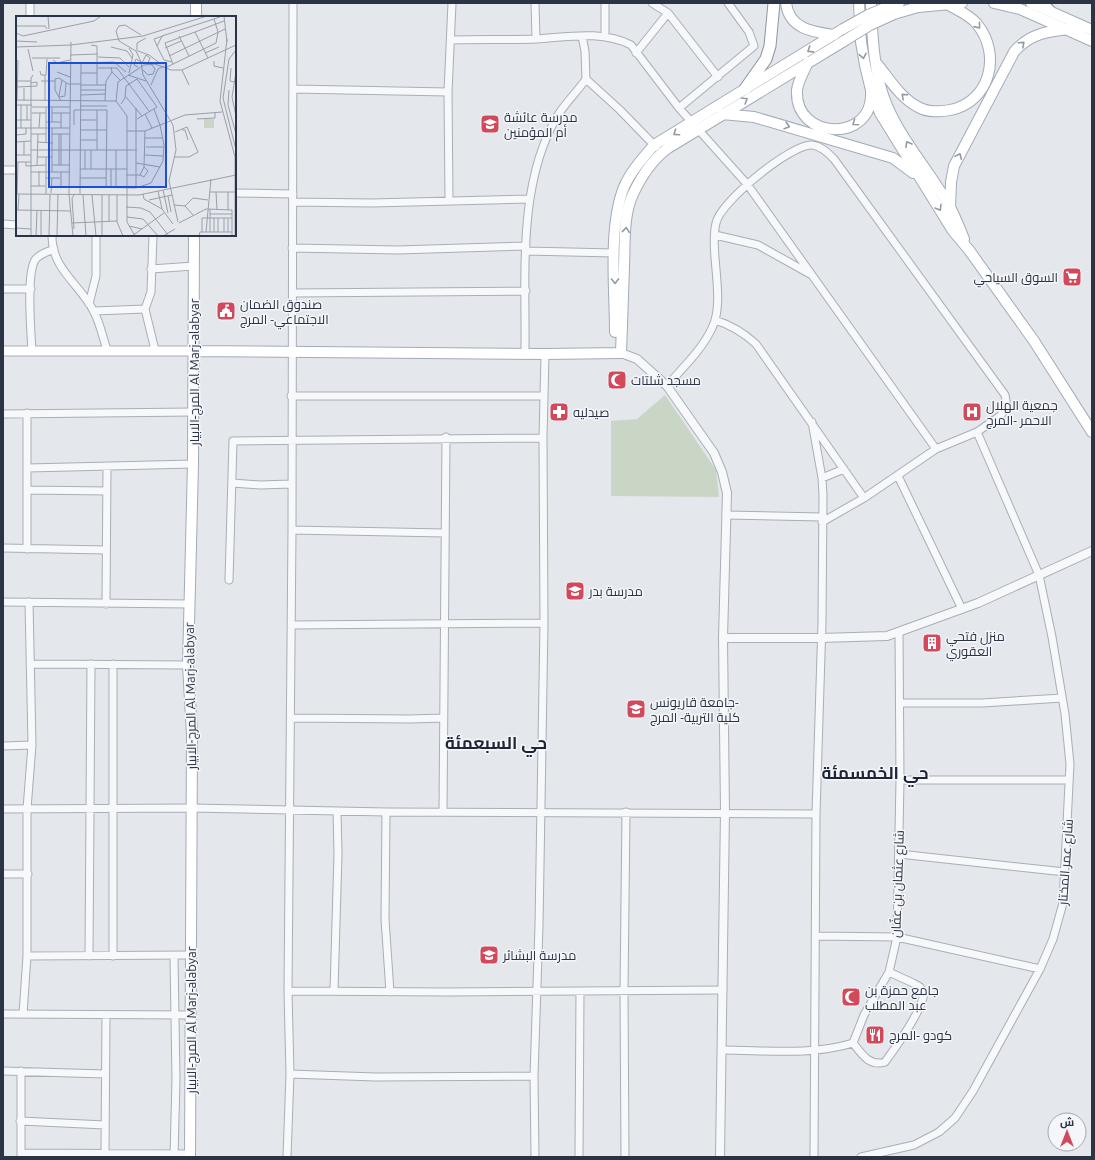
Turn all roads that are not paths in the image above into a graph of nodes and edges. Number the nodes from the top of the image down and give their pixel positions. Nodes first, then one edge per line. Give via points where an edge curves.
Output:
1 (30, 3) edge
2 (196, 3) edge
3 (293, 3) edge
4 (452, 3) edge
5 (535, 3) edge
6 (605, 3) edge
7 (652, 3) edge
8 (728, 3) edge
9 (774, 3) edge
10 (786, 3) edge
11 (859, 3) edge
12 (871, 3) edge
13 (962, 3) edge
14 (994, 3) edge
15 (1031, 3) edge
16 (1040, 3) edge
17 (947, 4) edge
18 (894, 8) edge
19 (1049, 10) junction
20 (668, 13) junction
21 (30, 16) edge
22 (196, 16) edge
23 (1088, 28) edge
24 (1067, 30) junction
25 (834, 35) junction
26 (582, 36) junction
27 (605, 36) junction
28 (536, 39) junction
29 (452, 40) junction
30 (1092, 41) edge
31 (636, 53) junction
32 (808, 62) junction
33 (875, 62) junction
34 (718, 77) junction
35 (586, 79) junction
36 (293, 89) junction
37 (745, 89) junction
38 (871, 90) junction
39 (448, 92) junction
40 (679, 108) junction
41 (722, 114) junction
42 (695, 125) junction
43 (654, 145) junction
44 (660, 154) junction
45 (3, 170) edge
46 (16, 170) edge
47 (747, 184) junction
48 (926, 187) junction
49 (236, 193) edge
50 (293, 194) junction
51 (530, 199) junction
52 (449, 200) junction
53 (293, 202) junction
54 (950, 208) junction
55 (3, 224) edge
56 (16, 225) edge
57 (715, 235) junction
58 (52, 236) edge
59 (96, 236) edge
60 (153, 236) edge
61 (194, 236) edge
62 (292, 248) junction
63 (526, 248) junction
64 (54, 249) junction
65 (969, 250) junction
66 (614, 253) junction
67 (194, 266) junction
68 (151, 269) junction
69 (813, 276) junction
70 (3, 289) edge
71 (31, 289) junction
72 (526, 291) junction
73 (293, 293) junction
74 (89, 304) junction
75 (145, 309) junction
76 (94, 312) junction
77 (715, 320) junction
78 (106, 350) junction
79 (156, 350) junction
80 (3, 351) edge
81 (32, 351) junction
82 (194, 351) junction
83 (292, 352) junction
84 (525, 353) junction
85 (618, 353) junction
86 (545, 354) junction
87 (667, 386) junction
88 (291, 396) junction
89 (544, 396) junction
90 (193, 412) junction
91 (3, 414) edge
92 (27, 414) junction
93 (812, 422) junction
94 (977, 432) junction
95 (1092, 432) edge
96 (446, 437) junction
97 (543, 438) junction
98 (291, 440) junction
99 (936, 449) junction
100 (193, 464) junction
101 (107, 467) junction
102 (28, 468) junction
103 (844, 469) junction
104 (898, 476) junction
105 (822, 478) junction
106 (232, 483) junction
107 (291, 484) junction
108 (28, 490) junction
109 (107, 491) junction
110 (864, 498) junction
111 (726, 515) junction
112 (822, 519) junction
113 (292, 530) junction
114 (444, 533) junction
115 (3, 548) edge
116 (27, 549) junction
117 (106, 550) junction
118 (1092, 551) edge
119 (1039, 575) junction
120 (230, 580) dead end
121 (3, 602) edge
122 (29, 602) junction
123 (106, 604) junction
124 (189, 604) junction
125 (962, 609) junction
126 (544, 623) junction
127 (444, 624) junction
128 (291, 625) junction
129 (899, 632) junction
130 (723, 638) junction
131 (820, 638) junction
132 (30, 664) junction
133 (91, 664) junction
134 (113, 664) junction
135 (188, 665) junction
136 (1062, 698) junction
137 (900, 703) junction
138 (291, 718) junction
139 (443, 718) junction
140 (32, 745) junction
141 (3, 746) edge
142 (900, 780) junction
143 (1069, 780) junction
144 (191, 808) junction
145 (3, 809) edge
146 (27, 809) junction
147 (90, 809) junction
148 (112, 809) junction
149 (290, 810) junction
150 (337, 811) junction
151 (386, 812) junction
152 (443, 812) junction
153 (540, 812) junction
154 (626, 812) junction
155 (725, 812) junction
156 (816, 814) junction
157 (898, 854) junction
158 (1065, 872) junction
159 (3, 874) edge
160 (28, 874) junction
161 (816, 936) junction
162 (897, 937) junction
163 (191, 955) junction
164 (27, 956) junction
165 (89, 956) junction
166 (113, 956) junction
167 (174, 956) junction
168 (1040, 969) junction
169 (889, 972) junction
170 (723, 990) junction
171 (288, 991) junction
172 (334, 991) junction
173 (536, 991) junction
174 (580, 991) junction
175 (624, 991) junction
176 (390, 992) junction
177 (3, 1014) edge
178 (23, 1014) junction
179 (106, 1015) junction
180 (191, 1015) junction
181 (176, 1016) junction
182 (852, 1043) junction
183 (722, 1050) junction
184 (814, 1051) junction
185 (3, 1071) edge
186 (21, 1071) junction
187 (104, 1074) junction
188 (290, 1074) junction
189 (534, 1076) junction
190 (20, 1121) junction
191 (104, 1125) junction
192 (105, 1154) junction
193 (21, 1155) edge
194 (174, 1156) edge
195 (190, 1156) edge
196 (287, 1157) edge
197 (535, 1157) edge
198 (579, 1157) edge
199 (626, 1157) edge
200 (720, 1157) edge
201 (814, 1157) edge
202 (861, 1157) edge

1 - 21 street
2 - 22 main road
3 - 36 street
4 - 29 street
5 - 28 street
6 - 27 street
7 - 20 street
8 - 34 street via 749,32 754,46
9 - 37 highway via 770,46 766,59
10 - 25 main road via 789,15 801,28
11 -> 38 main road via 861,42
12 - 33 main road
13 - 17 main road
14 - 24 main road via 1020,9
15 - 19 main road
16 - 19 highway
17 - 18 main road
17 -> 33 main road via 976,22 988,43 991,55 990,71 984,86 973,100 941,112 920,109 895,87
18 - 25 main road, bridge via 868,15
18 - 32 main road, bridge
19 - 23 main road
20 - 31 street
20 - 34 street
23 - 24 main road
24 - 30 main road
54 -> 24 main road via 954,166 1014,52 1032,36
25 -> 37 main road
26 - 27 street
26 - 28 street
26 - 35 street
27 - 31 street via 631,45
28 - 29 street
29 - 39 street
31 - 40 street
38 -> 32 main road via 869,108 857,123 838,130 818,127 809,121 798,102 797,89
41 -> 32 main road
54 -> 33 main road via 913,154 888,106 880,86
34 - 40 street
35 - 43 street
35 - 51 street via 558,116 535,169
36 - 39 street
36 - 50 street
37 - 42 main road
38 - 48 main road via 888,126
39 - 52 street
40 - 42 street
41 - 42 main road
41 -> 48 main road via 754,117 893,158 909,169
42 -> 43 main road
42 - 44 main road
42 - 47 street
43 - 44 street
43 - 66 main road via 632,173 620,199
85 -> 44 main road via 625,240 632,194
45 - 46 street
47 - 57 street via 718,215
47 - 69 street
47 - 94 street via 801,146 813,145 824,149 834,159 1005,395 1005,410
48 -> 65 main road via 953,231
49 - 50 street
50 - 53 street
51 - 52 street
51 - 63 street
52 - 53 street via 372,203
53 - 62 street
54 - 65 main road
55 - 56 street
57 - 69 street via 758,245
57 - 77 street
58 - 64 street
59 - 74 street via 96,276
60 - 68 street
61 - 67 main road, المرج-الابيار Al Marj-alabyar
62 - 63 street
62 - 73 street
63 - 66 street
63 - 72 street
64 - 71 street via 43,253 35,261
64 - 74 street via 60,267
65 - 95 main road via 1034,341
66 -> 85 main road
67 - 68 street
67 - 82 main road, المرج-الابيار Al Marj-alabyar
68 - 75 street via 150,292
69 - 99 street
70 - 71 street
71 - 81 street
72 - 73 street
72 - 84 street
73 - 83 street
74 - 76 street
75 - 76 street
75 - 79 street
76 - 78 street
77 - 87 street via 704,342
77 - 93 street via 747,335 756,344
78 - 79 main road
78 - 81 main road
79 - 82 main road
80 - 81 main road
82 - 83 main road
82 - 90 main road, المرج-الابيار Al Marj-alabyar
83 - 84 main road
83 - 88 street
84 - 86 main road
85 - 86 main road
85 - 87 street via 637,359
86 - 89 street
87 - 111 street via 702,435 722,472 727,492
88 - 89 street
88 - 98 street
89 - 97 street
90 - 92 street
90 - 100 main road, المرج-الابيار Al Marj-alabyar
91 - 92 street
92 - 102 street
93 - 103 street
93 - 105 street
94 - 99 street
94 - 119 street, شارع عمر المختار
96 - 97 street
96 - 98 street
96 - 114 street
97 - 126 street
98 - 106 street via 233,441
98 - 107 street
99 - 104 street
100 - 101 street
100 - 124 main road, المرج-الابيار Al Marj-alabyar
101 - 102 street
101 - 109 street
102 - 108 street
103 - 105 street
103 - 110 street
104 - 110 street
104 - 125 street
105 - 112 street
106 - 107 street
106 - 120 street
107 - 113 street
108 - 109 street
108 - 116 street
109 - 117 street
110 - 112 street
111 - 112 street
111 - 130 street
112 - 131 street
113 - 114 street
113 - 128 street
114 - 127 street
115 - 116 street
116 - 117 street
117 - 123 street
118 - 119 street
119 - 125 street
119 - 136 street, شارع عمر المختار
121 - 122 street
122 - 123 street
122 - 132 street
123 - 124 street
124 - 135 main road, المرج-الابيار Al Marj-alabyar
125 - 129 street
126 - 127 street
126 - 153 street
127 - 128 street
127 - 139 street
128 - 138 street
129 - 131 street via 880,636
129 - 137 street, شارع عثمان بن عفّان
130 - 131 street
130 - 155 street
131 - 156 street
132 - 133 street
132 - 140 street
133 - 134 street
133 - 147 street
134 - 135 street
134 - 148 street
135 - 144 main road, المرج-الابيار Al Marj-alabyar via 192,735
136 - 137 street via 982,703
136 - 143 street, شارع عمر المختار via 1068,738
137 - 142 street, شارع عثمان بن عفّان
138 - 139 street
138 - 149 street
139 - 152 street
140 - 141 street
140 - 146 street
142 - 143 street
142 - 157 street, شارع عثمان بن عفّان
143 - 158 street, شارع عمر المختار
144 - 148 street
144 - 149 street
144 - 163 main road, المرج-الابيار Al Marj-alabyar
145 - 146 street
146 - 147 street
146 - 160 street
147 - 148 street
147 - 165 street
148 - 166 street
149 - 150 street
149 - 171 street
150 - 151 street
150 - 172 street
151 - 152 street
151 - 176 street via 385,919
152 - 153 street
153 - 154 street
153 - 173 street
154 - 155 street
154 - 175 street
155 - 156 street
155 - 170 street
156 - 161 street
157 - 158 street
157 - 162 street, شارع عثمان بن عفّان
158 - 168 street, شارع عمر المختار via 1060,918
159 - 160 street
160 - 164 street
161 - 162 street
161 - 184 street
162 - 168 street
162 - 169 street, شارع عثمان بن عفّان
163 - 167 street
163 - 180 main road, المرج-الابيار Al Marj-alabyar
164 - 165 street
164 - 178 street
165 - 166 street
166 - 167 street
167 - 181 street
168 - 202 street, شارع عمر المختار via 973,1091 955,1118 939,1132 914,1145
169 - 182 street, شارع عثمان بن عفّان via 864,1015
169 - 182 street via 920,987 924,993 921,1004 885,1062 870,1061
170 - 175 street
170 - 183 street
171 - 172 street
171 - 188 street
172 - 176 street
173 - 174 street
173 - 176 street
173 - 189 street
174 - 175 street
174 - 198 street
175 - 199 street
177 - 178 street
178 - 179 street
179 - 181 street
179 - 187 street
180 - 181 street
180 - 195 main road, المرج-الابيار Al Marj-alabyar
181 - 194 street
182 - 184 street
183 - 184 street
183 - 200 street
184 - 201 street
185 - 186 street
186 - 187 street
186 - 190 street
187 - 191 street
188 - 189 street via 375,1077
188 - 196 street
189 - 197 street
190 - 191 street
190 - 193 street
191 - 192 street
192 - 193 street
192 - 194 street
194 - 195 street

